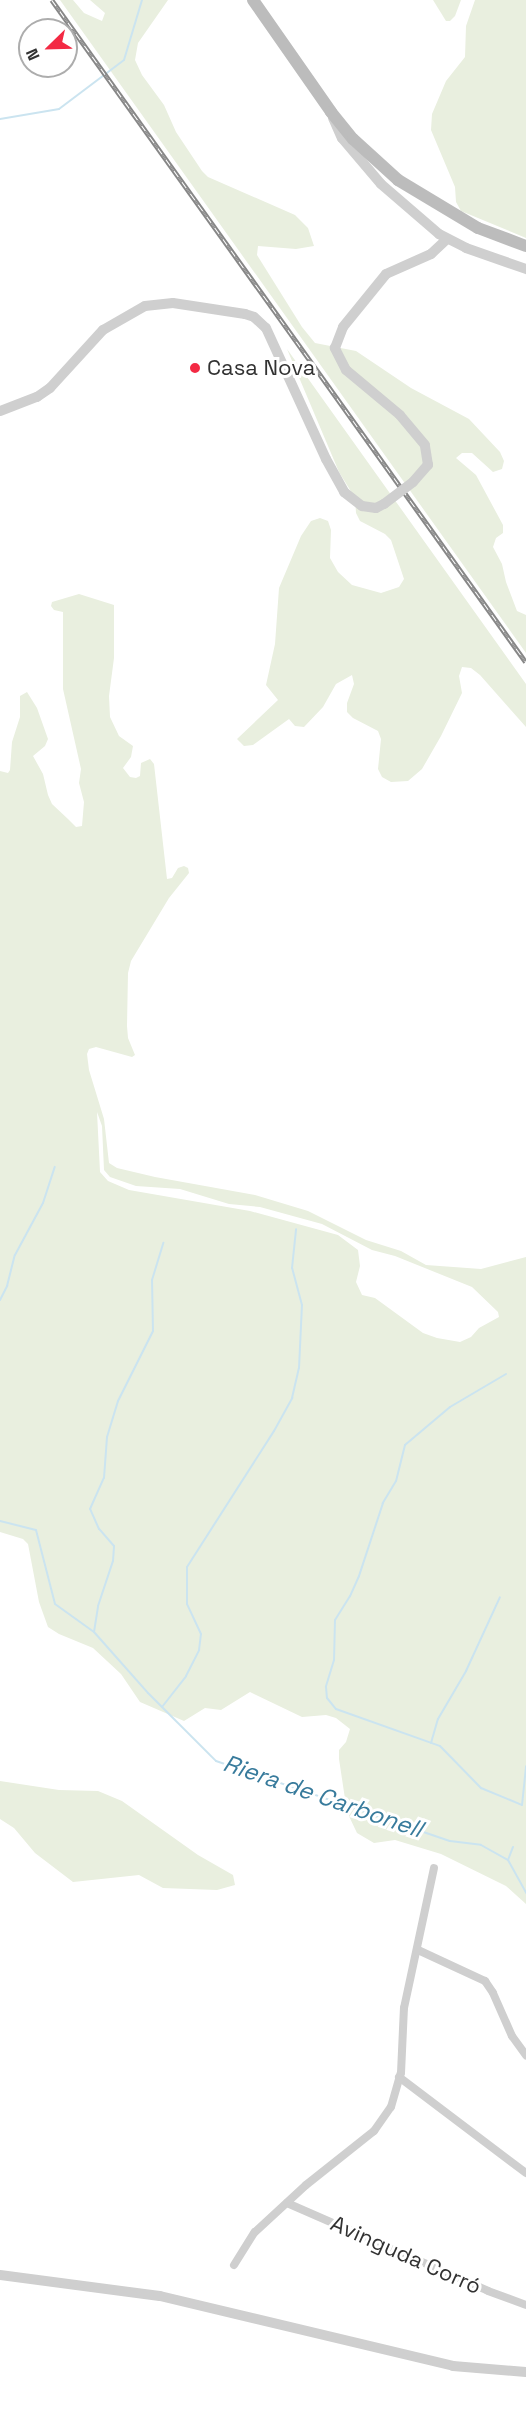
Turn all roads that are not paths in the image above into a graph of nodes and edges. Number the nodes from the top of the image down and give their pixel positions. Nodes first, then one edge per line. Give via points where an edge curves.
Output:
1 (253, 0) edge
2 (331, 112) junction
3 (446, 240) junction
4 (526, 246) edge
5 (526, 269) edge
6 (0, 411) edge
7 (434, 1868) dead end
8 (418, 1950) junction
9 (526, 2055) edge
10 (399, 2077) junction
11 (526, 2173) edge
12 (287, 2203) junction
13 (234, 2265) dead end
14 (0, 2275) edge
15 (526, 2305) edge
16 (526, 2372) edge

1 - 2 main road
2 - 3 street via 342,138 381,184
2 - 4 main road via 353,139 398,180 478,228
3 - 5 street
3 - 6 street, bridge via 431,254 387,274 343,327 335,348 346,370 400,415 425,445 428,465 413,483 384,504 369,508 351,500 335,477 266,328 245,314 173,303 145,306 121,317 85,348 50,388
7 - 8 street
8 - 9 street via 484,1981
8 - 10 street via 404,2008
10 - 11 street
10 - 12 street via 391,2107 374,2131
12 - 13 street via 255,2232
12 - 15 street, Avinguda Corró
14 - 16 street via 160,2296 453,2366

